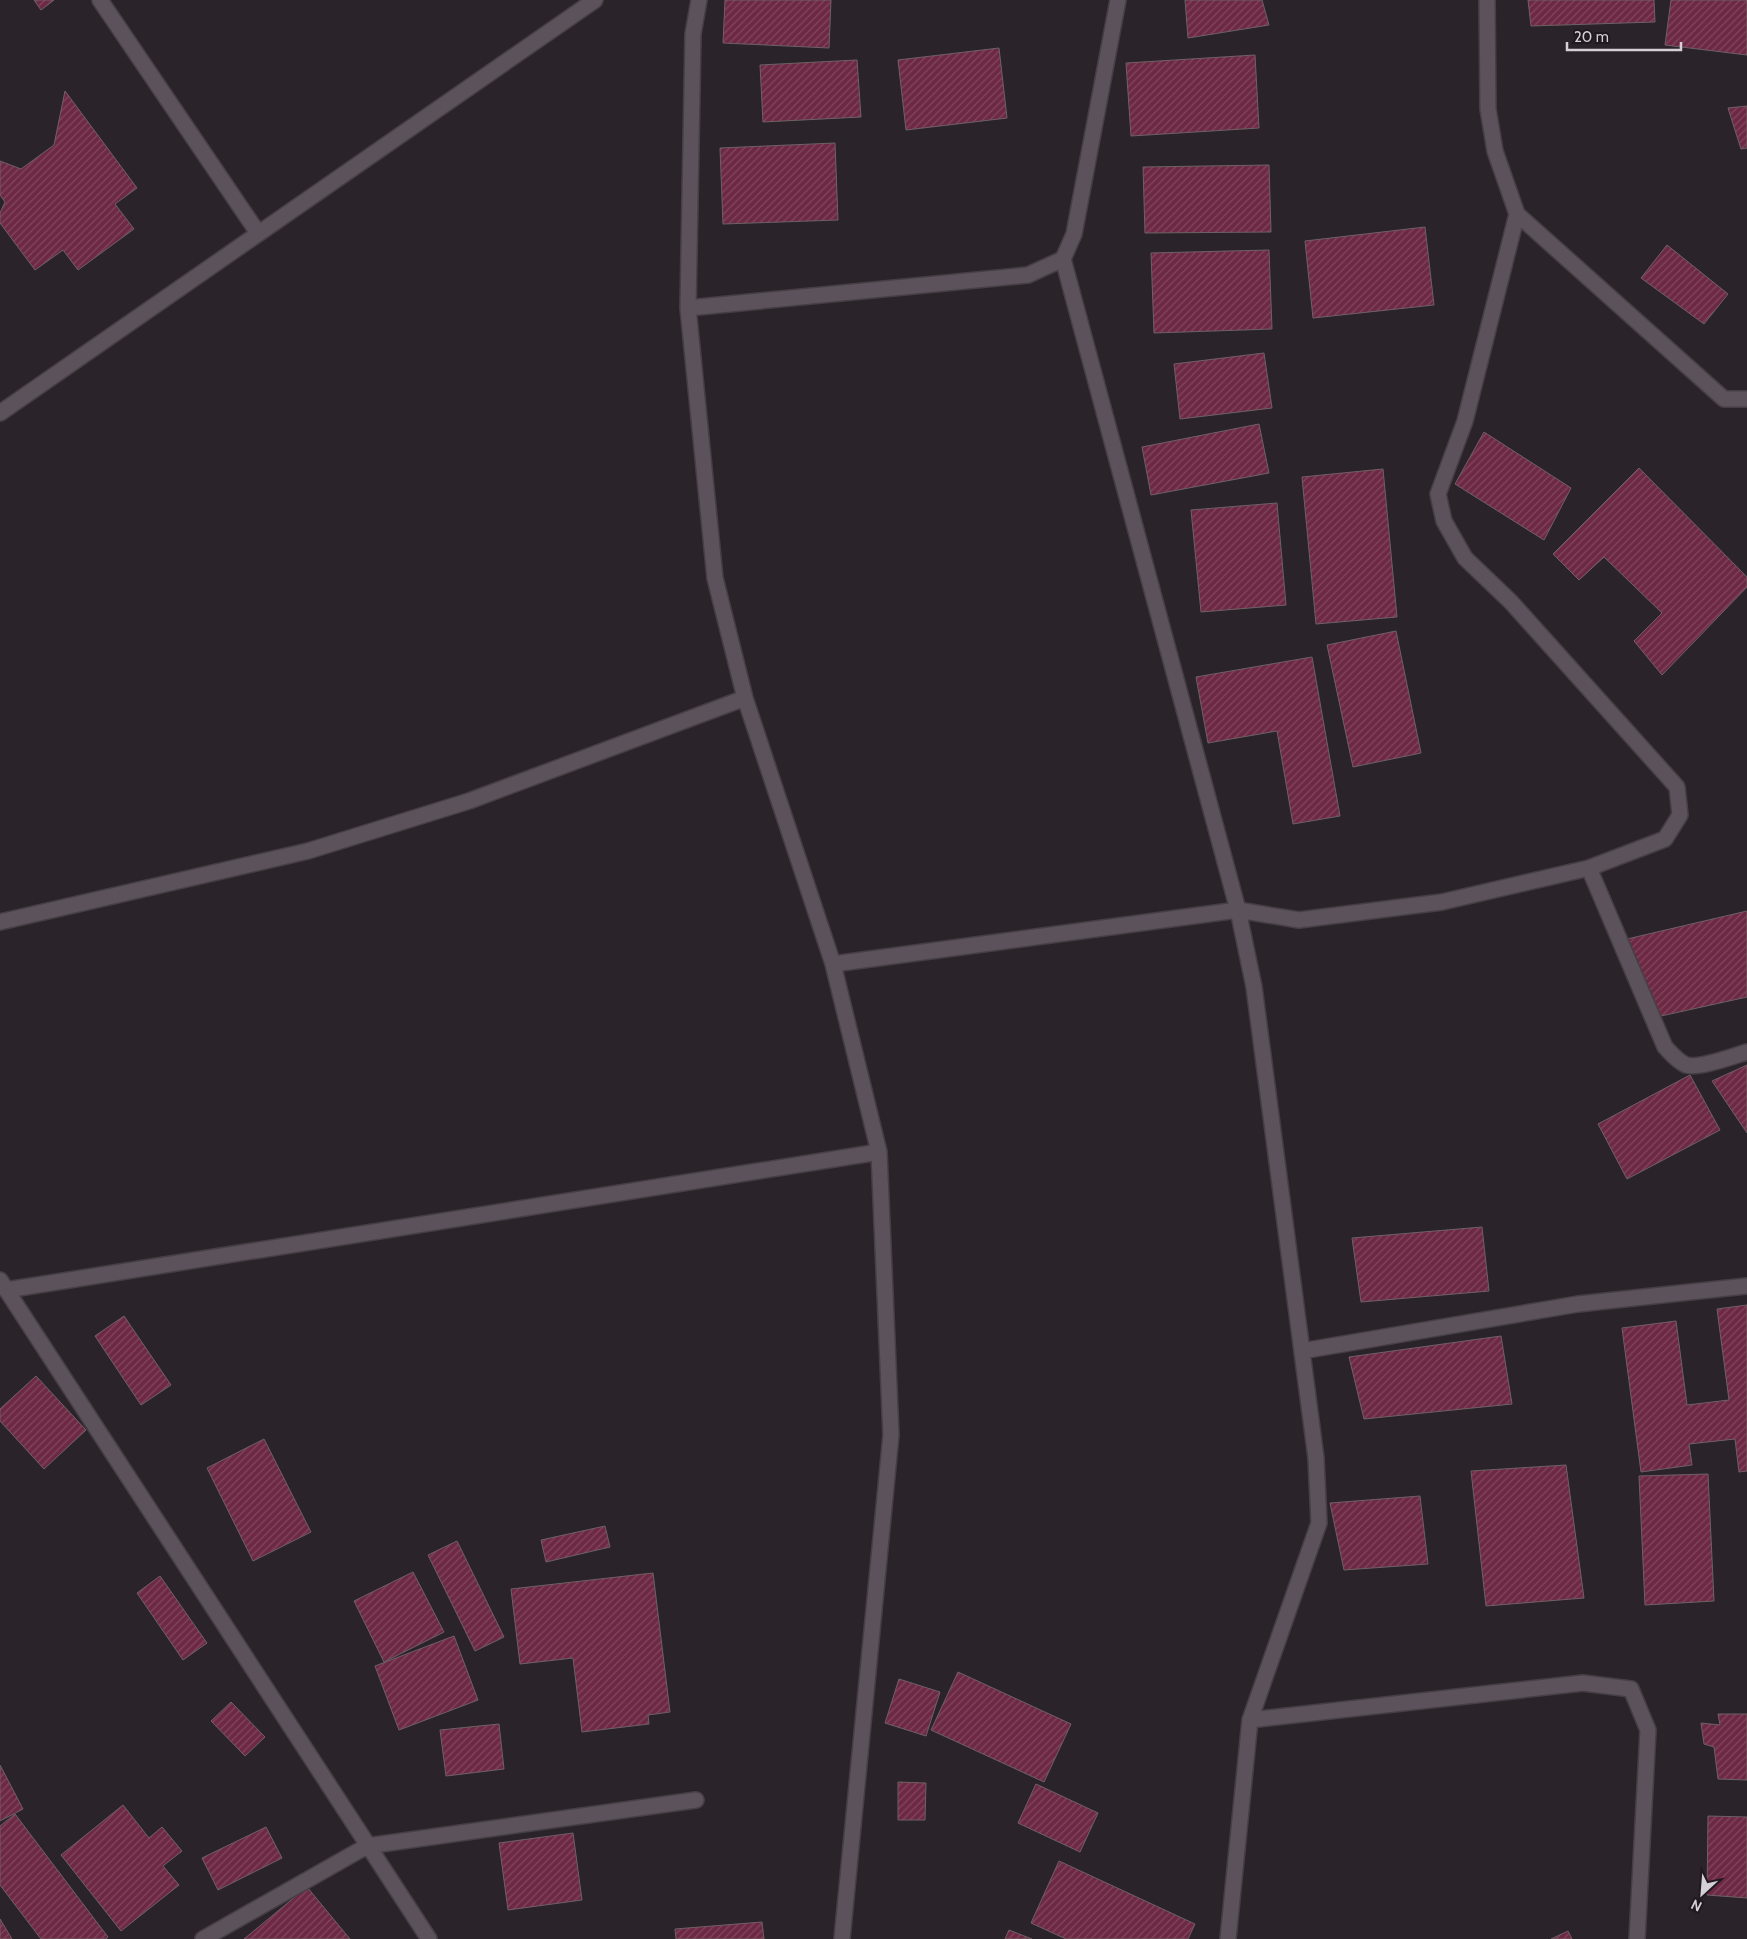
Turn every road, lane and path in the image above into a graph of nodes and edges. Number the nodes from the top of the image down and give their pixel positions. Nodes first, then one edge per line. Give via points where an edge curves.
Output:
1 (100, 0) edge
2 (698, 0) edge
3 (1118, 0) edge
4 (1487, 0) edge
5 (588, 2) edge
6 (1517, 214) junction
7 (258, 232) junction
8 (1063, 259) junction
9 (688, 308) junction
10 (1747, 398) edge
11 (0, 413) edge
12 (745, 698) junction
13 (1589, 868) junction
14 (1238, 910) junction
15 (0, 922) edge
16 (833, 964) junction
17 (1747, 1052) edge
18 (879, 1152) junction
19 (3, 1285) edge
20 (1747, 1286) edge
21 (1302, 1351) junction
22 (1250, 1720) junction
23 (696, 1800) dead end
24 (366, 1846) junction
25 (203, 1939) edge
26 (428, 1939) edge
27 (842, 1939) edge
28 (1228, 1939) edge
29 (1637, 1939) edge

1 - 7 street
2 - 9 street via 694,34
3 - 8 street via 1074,234
4 - 6 street via 1488,109 1496,151
5 - 7 street
6 - 10 street via 1724,399
6 - 13 street via 1464,421 1438,494 1444,521 1465,558 1511,602 1678,787 1680,814 1664,839
7 - 11 street
8 - 9 street via 1028,275
8 - 14 street
9 - 12 street via 715,578
12 - 15 street via 469,801 308,851
12 - 16 street
13 - 14 street via 1442,902 1299,920
13 - 17 street via 1665,1047 1686,1065 1697,1066
14 - 16 street
14 - 21 street via 1254,987
16 - 18 street
18 - 19 street
18 - 27 street via 891,1435
19 - 24 street
20 - 21 street via 1578,1304
21 - 22 street via 1316,1458 1318,1523
22 - 28 street
22 - 29 street via 1583,1683 1631,1689 1648,1730
23 - 24 street
24 - 25 street
24 - 26 street

